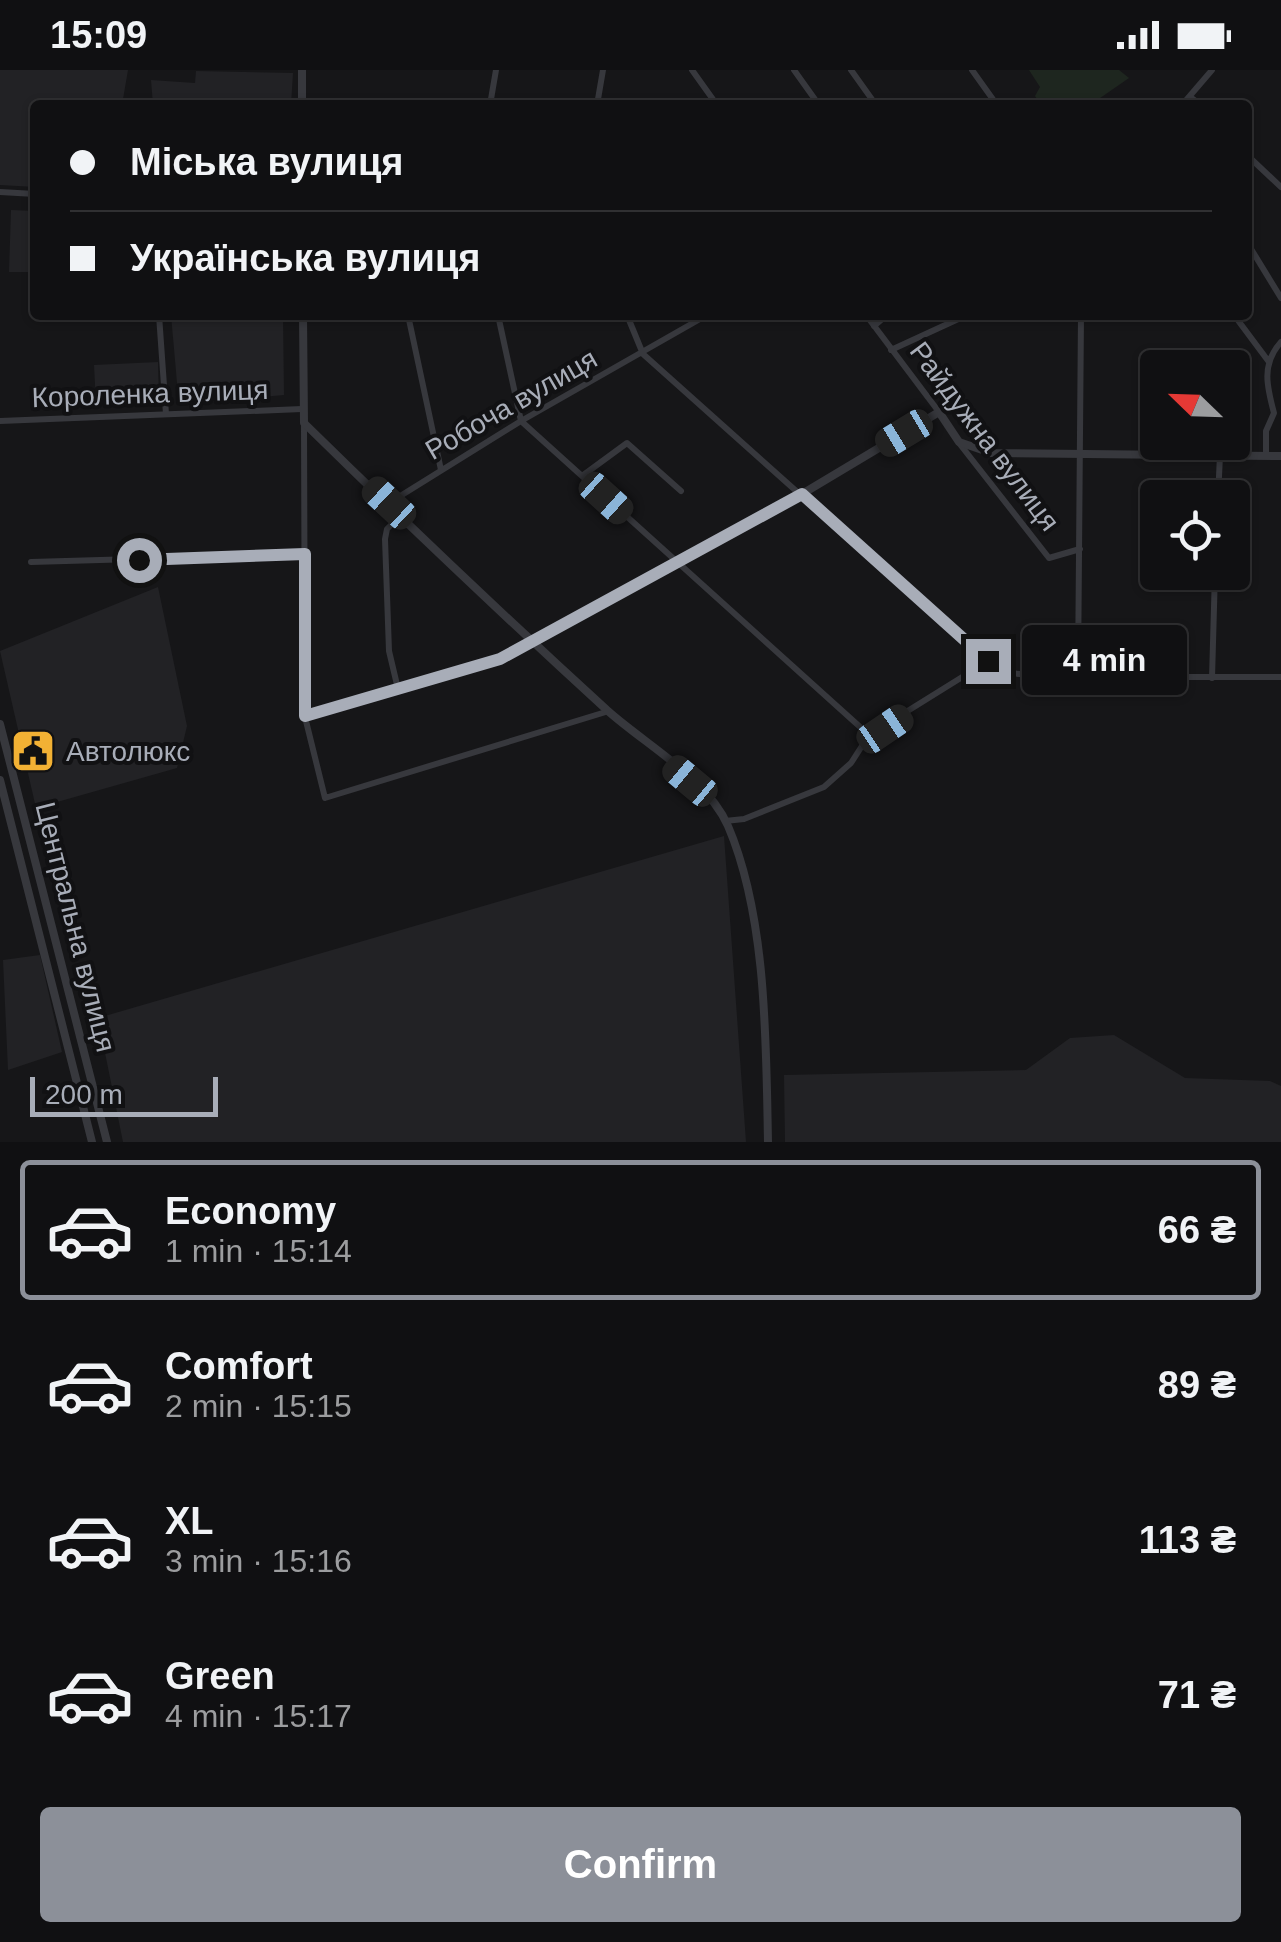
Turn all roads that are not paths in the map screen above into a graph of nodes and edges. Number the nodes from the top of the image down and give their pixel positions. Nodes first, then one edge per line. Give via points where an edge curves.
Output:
1 (302, 70) edge
2 (496, 70) edge
3 (603, 70) edge
4 (692, 70) edge
5 (794, 70) edge
6 (852, 70) edge
7 (972, 70) edge
8 (1212, 70) edge
9 (1190, 97) junction
10 (302, 100) edge
11 (491, 100) edge
12 (598, 100) edge
13 (713, 100) edge
14 (815, 100) edge
15 (873, 100) edge
16 (993, 100) edge
17 (1187, 100) edge
18 (1194, 100) edge
19 (1252, 160) edge
20 (1281, 187) edge
21 (0, 192) edge
22 (30, 194) edge
23 (1252, 251) edge
24 (1281, 298) edge
25 (159, 320) edge
26 (303, 320) edge
27 (409, 320) edge
28 (499, 320) edge
29 (628, 320) edge
30 (699, 320) edge
31 (870, 320) edge
32 (882, 320) edge
33 (955, 320) edge
34 (1081, 320) edge
35 (1238, 320) edge
36 (874, 326) junction
37 (1281, 342) edge
38 (890, 350) junction
39 (643, 354) junction
40 (1269, 362) junction
41 (302, 409) junction
42 (939, 412) junction
43 (166, 414) junction
44 (521, 420) junction
45 (0, 421) edge
46 (304, 423) junction
47 (959, 442) junction
48 (1080, 452) junction
49 (1140, 453) edge
50 (1250, 456) edge
51 (1266, 456) junction
52 (1281, 456) edge
53 (442, 470) junction
54 (582, 476) junction
55 (681, 491) dead end
56 (802, 494) junction
57 (389, 503) junction
58 (402, 515) junction
59 (1080, 549) junction
60 (305, 554) junction
61 (31, 562) dead end
62 (679, 564) junction
63 (1214, 590) edge
64 (535, 641) junction
65 (988, 661) junction
66 (1078, 674) junction
67 (1281, 677) edge
68 (1212, 678) junction
69 (398, 689) junction
70 (609, 712) junction
71 (305, 716) junction
72 (0, 724) edge
73 (869, 735) junction
74 (0, 780) edge
75 (725, 821) junction
76 (92, 1142) edge
77 (107, 1142) edge
78 (768, 1142) edge

1 - 10 street
2 - 11 street
3 - 12 street
4 - 13 street
5 - 14 street
6 - 15 street
7 - 16 street
8 - 9 street
9 - 17 street
9 - 18 street
19 - 20 street
21 - 22 street
23 - 24 street
25 - 43 street
26 - 41 street
27 - 53 street
28 - 44 street
29 - 39 street
30 - 39 street, Робоча вулиця
31 - 36 street, Райдужна вулиця
32 - 36 street
33 - 38 street
34 - 48 street
35 - 40 street
36 - 38 street, Райдужна вулиця
37 - 40 street
38 - 42 street, Райдужна вулиця
39 - 44 street, Робоча вулиця
39 - 56 street
40 - 51 street via 1266,384 1274,413
41 - 43 street, Короленка вулиця
41 - 46 street
42 - 47 street, Райдужна вулиця
42 - 56 street
43 - 45 street, Короленка вулиця
44 - 53 street, Робоча вулиця
44 - 54 street
46 - 57 street
46 - 60 street
47 - 48 street via 991,453
47 - 59 street, Райдужна вулиця via 1049,558
48 - 49 street
48 - 59 street
50 - 51 street
51 - 52 street
53 - 57 street, Робоча вулиця
54 - 55 street via 627,443
54 - 62 street
56 - 62 street
56 - 65 street
57 - 58 street
58 - 64 street
58 - 69 street via 385,539 389,652
59 - 66 street
60 - 61 street
60 - 71 street
62 - 64 street
62 - 73 street
63 - 68 street
64 - 69 street via 500,659
64 - 70 street
65 - 66 street via 1006,673
65 - 73 street
66 - 68 street
67 - 68 street
69 - 71 street
70 - 71 street via 325,798
70 - 75 street via 707,796
72 - 77 street, Центральна вулиця
73 - 75 street via 824,787
74 - 76 street, Центральна вулиця
75 - 78 street via 742,872 764,995

